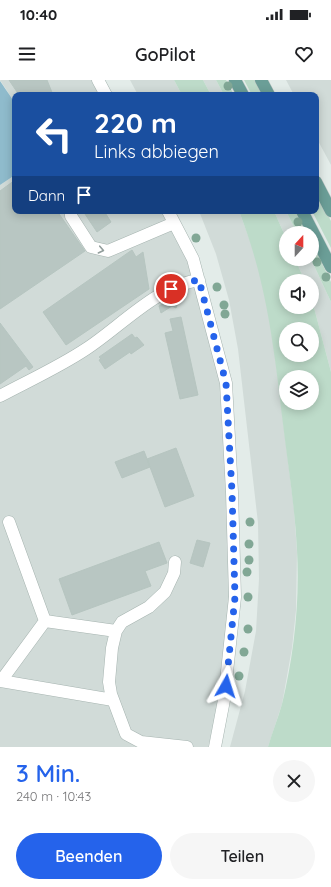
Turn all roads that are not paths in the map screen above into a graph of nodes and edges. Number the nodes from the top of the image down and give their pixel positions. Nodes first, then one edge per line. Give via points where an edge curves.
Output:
1 (98, 80) edge
2 (235, 80) edge
3 (261, 80) edge
4 (104, 92) edge
5 (241, 92) edge
6 (267, 92) edge
7 (319, 188) edge
8 (331, 211) edge
9 (71, 214) edge
10 (169, 214) edge
11 (304, 214) edge
12 (174, 224) junction
13 (331, 267) edge
14 (199, 280) junction
15 (0, 396) edge
16 (9, 522) dead end
17 (175, 562) dead end
18 (45, 621) junction
19 (116, 631) junction
20 (0, 681) edge
21 (113, 700) junction
22 (149, 745) edge
23 (187, 747) edge
24 (215, 747) edge

1 - 4 street
2 - 5 main road
3 - 6 main road
7 - 8 main road
9 -> 12 street via 91,247 108,251
10 - 12 street
11 - 13 main road
12 - 14 street via 193,259
14 - 15 street via 185,282 158,296 86,350
14 - 24 street via 226,383 232,492 235,597 224,700
16 - 18 street
17 - 19 street via 174,572 165,592 149,607 122,622
18 - 19 street
18 - 20 street
19 - 21 street via 109,671
20 - 21 street
21 - 22 street via 126,734
22 - 23 street

